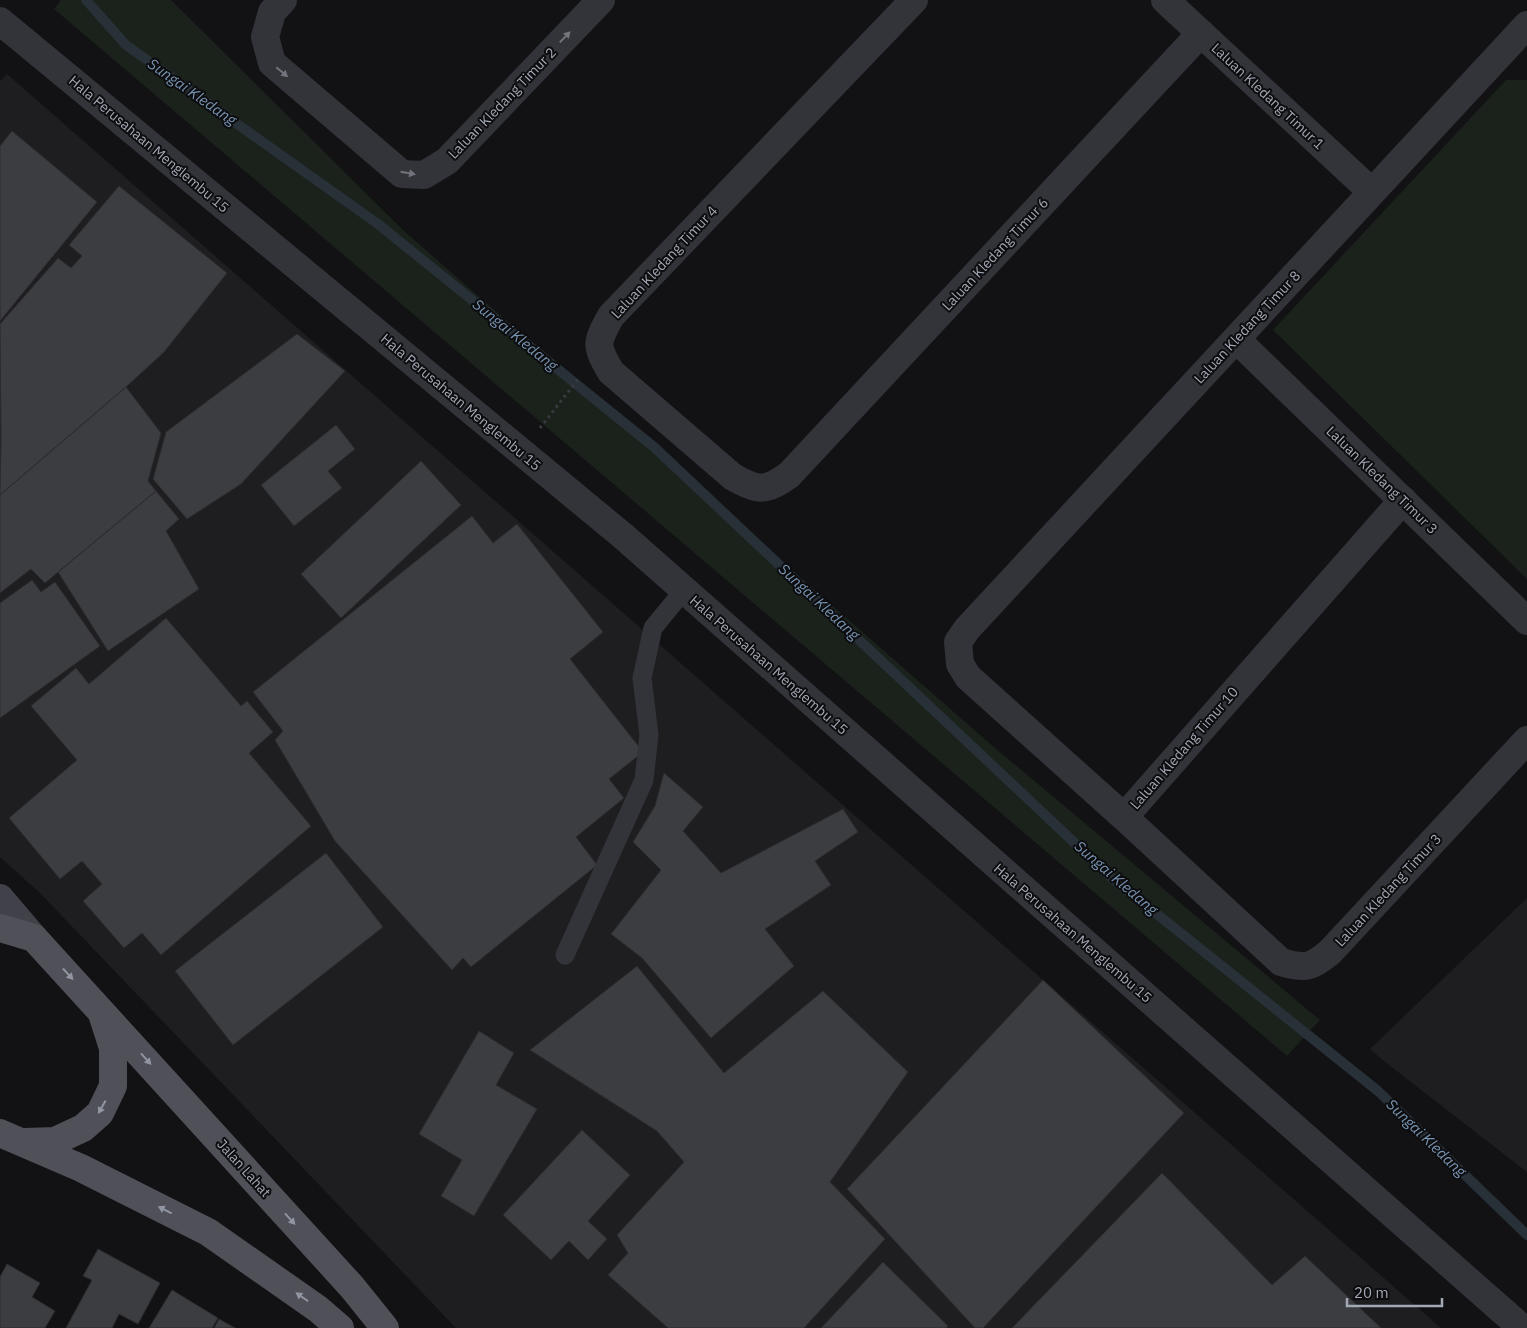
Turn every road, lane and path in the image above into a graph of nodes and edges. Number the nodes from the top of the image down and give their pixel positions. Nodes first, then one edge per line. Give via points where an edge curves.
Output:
1 (601, 0) edge
2 (914, 0) edge
3 (1165, 0) edge
4 (277, 6) edge
5 (0, 21) edge
6 (1527, 25) edge
7 (1201, 33) junction
8 (1372, 192) junction
9 (1236, 339) junction
10 (583, 374) dead end
11 (549, 415) dead end
12 (789, 474) joint
13 (1403, 500) junction
14 (684, 590) junction
15 (1527, 621) edge
16 (1527, 740) edge
17 (1124, 817) junction
18 (0, 898) edge
19 (0, 928) edge
20 (34, 938) junction
21 (1330, 952) joint
22 (565, 955) dead end
23 (101, 1010) junction
24 (10, 1138) edge
25 (340, 1328) edge
26 (385, 1328) edge
27 (1522, 1328) edge

4 -> 1 street, Laluan Kledang Timur 2 via 266,37 272,63 402,174 424,175 447,161
2 - 12 street, Laluan Kledang Timur 4 via 611,316 600,337 599,353 611,372 733,477 753,488 773,486
3 - 7 street, Laluan Kledang Timur 1
5 - 14 street, Hala Perusahaan Menglembu 15 via 623,536
6 - 8 street, Laluan Kledang Timur 8
7 - 8 street, Laluan Kledang Timur 1
7 - 12 street, Laluan Kledang Timur 6
8 - 9 street, Laluan Kledang Timur 8
9 - 13 street, Laluan Kledang Timur 3
9 - 17 street, Laluan Kledang Timur 8 via 958,642 960,664 968,677
10 - 11 path
13 - 15 street, Laluan Kledang Timur 3
13 - 17 street, Laluan Kledang Timur 10
14 - 22 lane via 653,628 642,678 648,735 644,780
14 - 27 street, Hala Perusahaan Menglembu 15
16 - 21 street, Laluan Kledang Timur 3
17 - 21 street, Laluan Kledang Timur 10 via 1281,962 1299,968 1316,965
18 - 20 main road
19 - 20 main road
20 -> 23 main road, Jalan Lahat
23 -> 24 main road via 113,1048 112,1086 100,1113 83,1128 55,1141
23 -> 26 main road, Jalan Lahat via 352,1287
25 -> 24 main road via 208,1232 81,1168

